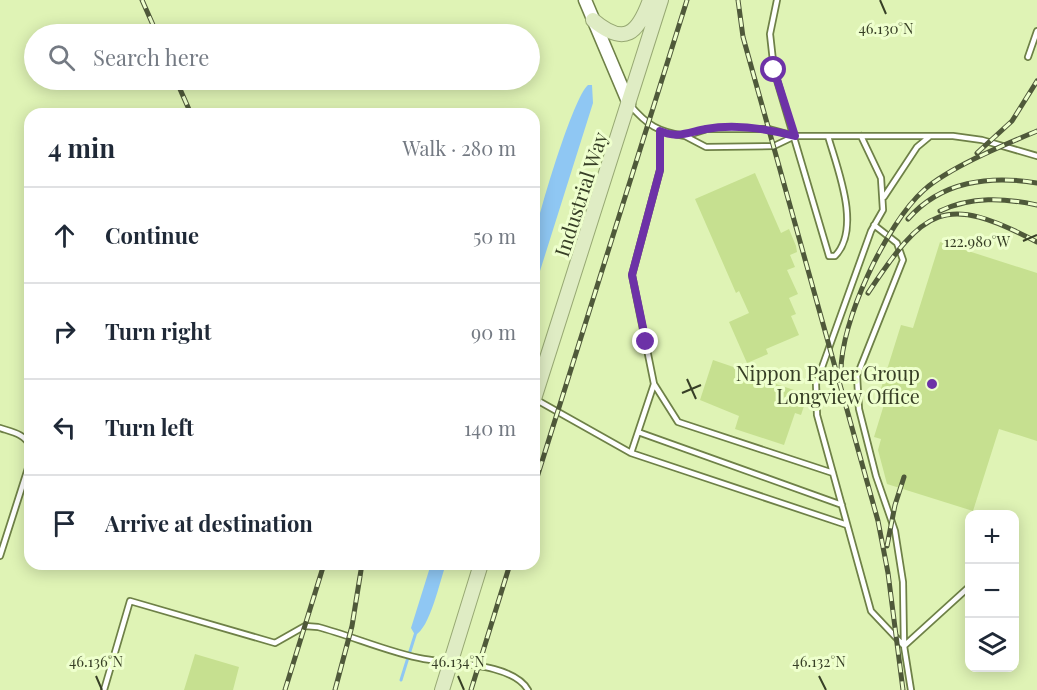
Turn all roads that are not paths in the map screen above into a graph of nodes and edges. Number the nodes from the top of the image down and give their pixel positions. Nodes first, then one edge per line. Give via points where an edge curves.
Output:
1 (585, 0) edge
2 (650, 0) edge
3 (661, 0) edge
4 (777, 0) edge
5 (593, 20) junction
6 (1037, 31) edge
7 (1028, 57) dead end
8 (629, 104) junction
9 (660, 131) junction
10 (685, 136) junction
11 (795, 136) junction
12 (828, 136) junction
13 (861, 136) junction
14 (929, 136) junction
15 (1037, 156) edge
16 (884, 197) junction
17 (874, 225) junction
18 (540, 380) edge
19 (654, 384) junction
20 (540, 402) edge
21 (0, 428) edge
22 (638, 432) junction
23 (24, 438) edge
24 (631, 453) junction
25 (833, 473) junction
26 (24, 481) edge
27 (842, 505) junction
28 (847, 525) junction
29 (0, 556) edge
30 (479, 570) edge
31 (965, 590) edge
32 (904, 646) junction
33 (450, 661) junction
34 (105, 690) edge
35 (442, 690) edge
36 (528, 690) edge
37 (911, 690) edge

1 - 5 main road
2 - 5 main road via 641,25 627,34 610,33
3 - 8 main road, Industrial Way
4 - 11 lane via 770,34 774,70
5 - 8 main road
6 - 7 lane
8 - 9 lane via 648,125
8 - 18 main road, Industrial Way
9 - 10 lane
9 - 19 lane via 660,170 632,275
10 - 11 lane via 707,129 769,129
10 - 11 lane via 706,147 774,146
11 - 12 lane
11 - 12 lane via 829,256 835,256 849,213
12 - 13 lane
13 - 14 lane
13 - 16 lane via 881,178
14 - 15 lane via 982,140
14 - 16 lane via 917,147
16 - 17 lane via 883,210
17 - 25 lane via 816,384 817,415
17 - 32 lane via 897,243 903,260 857,376 859,409 895,531 903,582
19 - 22 lane
19 - 25 lane via 678,422
20 - 24 lane
21 - 23 lane
22 - 24 lane
22 - 27 lane
24 - 28 lane
25 - 27 lane
26 - 29 lane
27 - 28 lane
28 - 32 lane via 871,611
30 - 33 main road
31 - 32 lane
32 - 37 lane
33 - 34 lane via 424,659 318,627 305,626 274,643 130,601
33 - 35 main road
33 - 36 lane via 517,678

